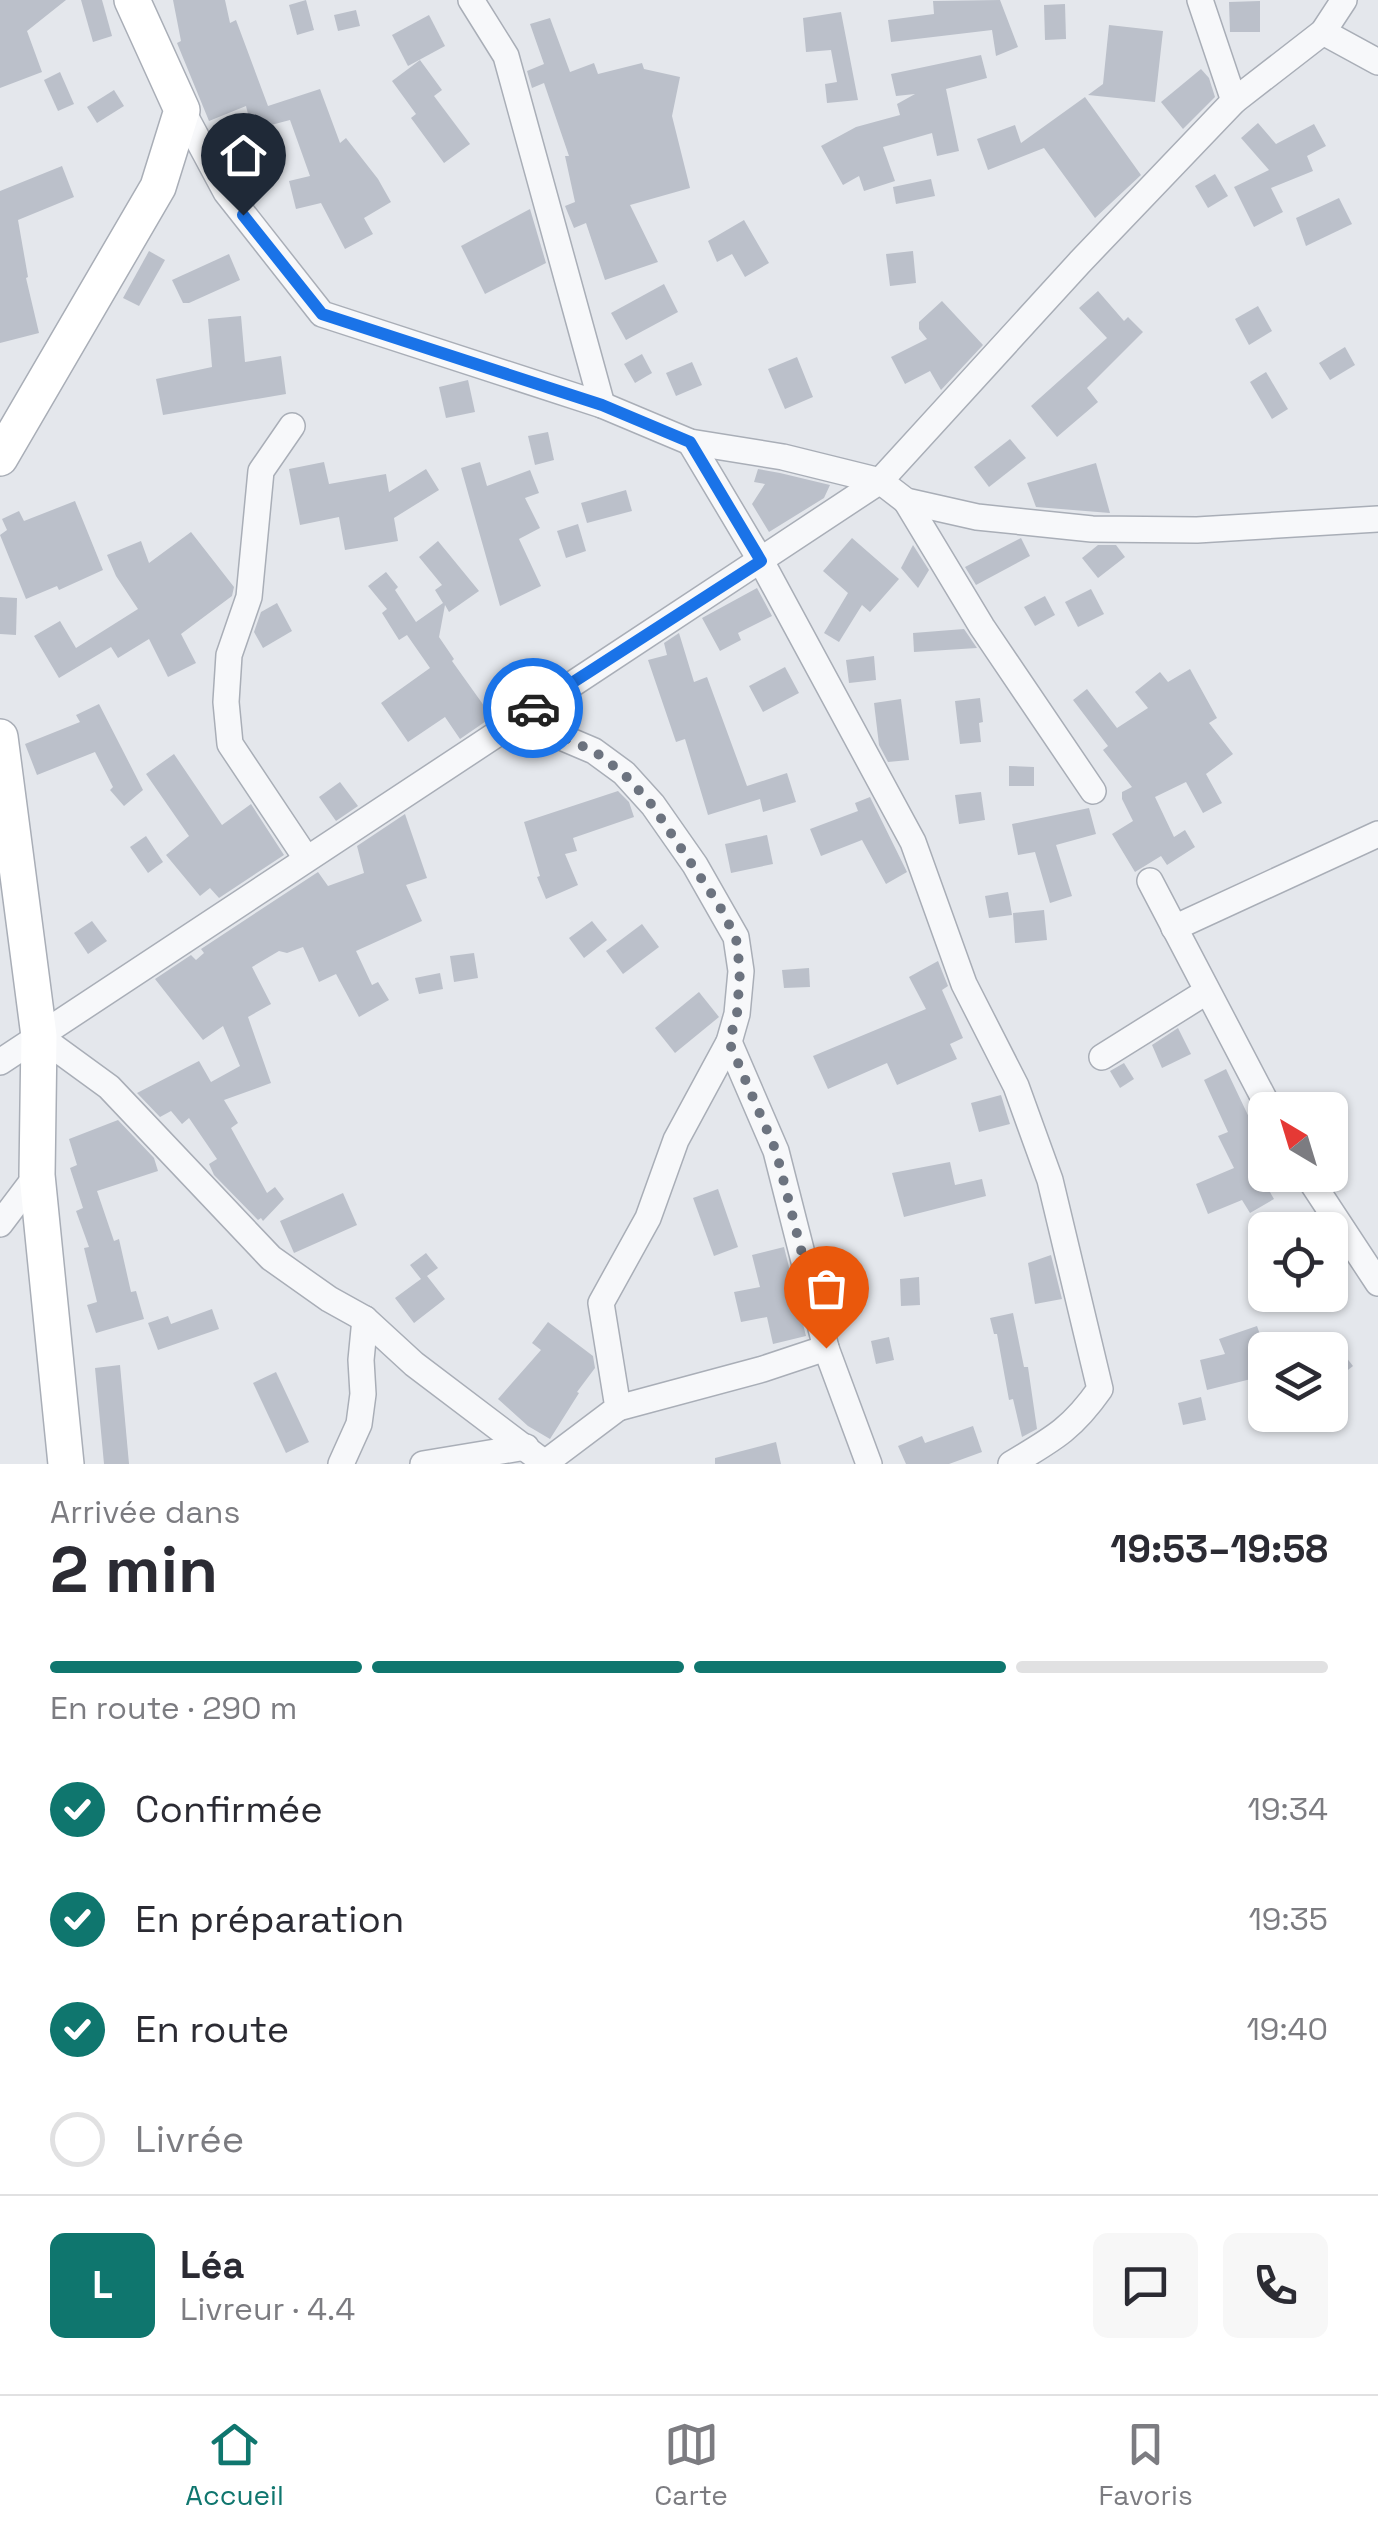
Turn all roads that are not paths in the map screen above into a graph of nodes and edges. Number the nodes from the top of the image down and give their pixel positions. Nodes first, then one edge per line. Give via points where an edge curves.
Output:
1 (132, 0) edge
2 (471, 0) edge
3 (1200, 0) edge
4 (1344, 0) edge
5 (1323, 32) junction
6 (1378, 62) edge
7 (1234, 101) junction
8 (182, 110) junction
9 (602, 405) junction
10 (292, 426) dead end
11 (690, 442) junction
12 (0, 458) edge
13 (880, 480) junction
14 (906, 501) junction
15 (1378, 519) edge
16 (761, 561) junction
17 (508, 724) junction
18 (1, 757) edge
19 (1093, 791) dead end
20 (1378, 834) edge
21 (306, 858) junction
22 (1150, 881) dead end
23 (1174, 928) junction
24 (1206, 992) junction
25 (39, 1036) junction
26 (729, 1042) junction
27 (1102, 1057) dead end
28 (0, 1062) edge
29 (1260, 1092) edge
30 (36, 1176) junction
31 (1318, 1192) edge
32 (0, 1224) edge
33 (1378, 1284) edge
34 (365, 1320) junction
35 (826, 1348) junction
36 (618, 1408) junction
37 (539, 1458) edge
38 (66, 1464) edge
39 (341, 1464) edge
40 (422, 1464) edge
41 (869, 1464) edge
42 (1012, 1464) edge

1 - 8 street
2 - 9 street via 506,56
3 - 7 street
4 - 5 street
5 - 6 street
5 - 7 street
7 - 13 street
8 - 9 street via 226,192 322,314
8 - 12 street via 158,187
9 - 11 street
10 - 21 street via 260,472 249,598 229,655 226,702 230,744
11 - 13 street
11 - 16 street
13 - 14 street
13 - 16 street
14 - 15 street via 1092,530
14 - 19 street
16 - 17 street
16 - 42 street via 913,842 964,984 1016,1086 1050,1180 1100,1389 1064,1433
17 - 21 street
17 - 26 street via 594,751 652,805 695,865 736,938 740,971
18 - 25 street
20 - 23 street
21 - 25 street
22 - 23 street
23 - 24 street
24 - 27 street
24 - 29 street
25 - 28 street
25 - 30 street
25 - 34 street via 109,1088 271,1258
26 - 35 street via 776,1151
26 - 36 street via 676,1140 648,1218 600,1303
30 - 32 street
30 - 38 street
31 - 33 street
34 - 37 street
34 - 39 street via 359,1424
35 - 36 street
35 - 41 street
36 - 37 street
37 - 40 street

